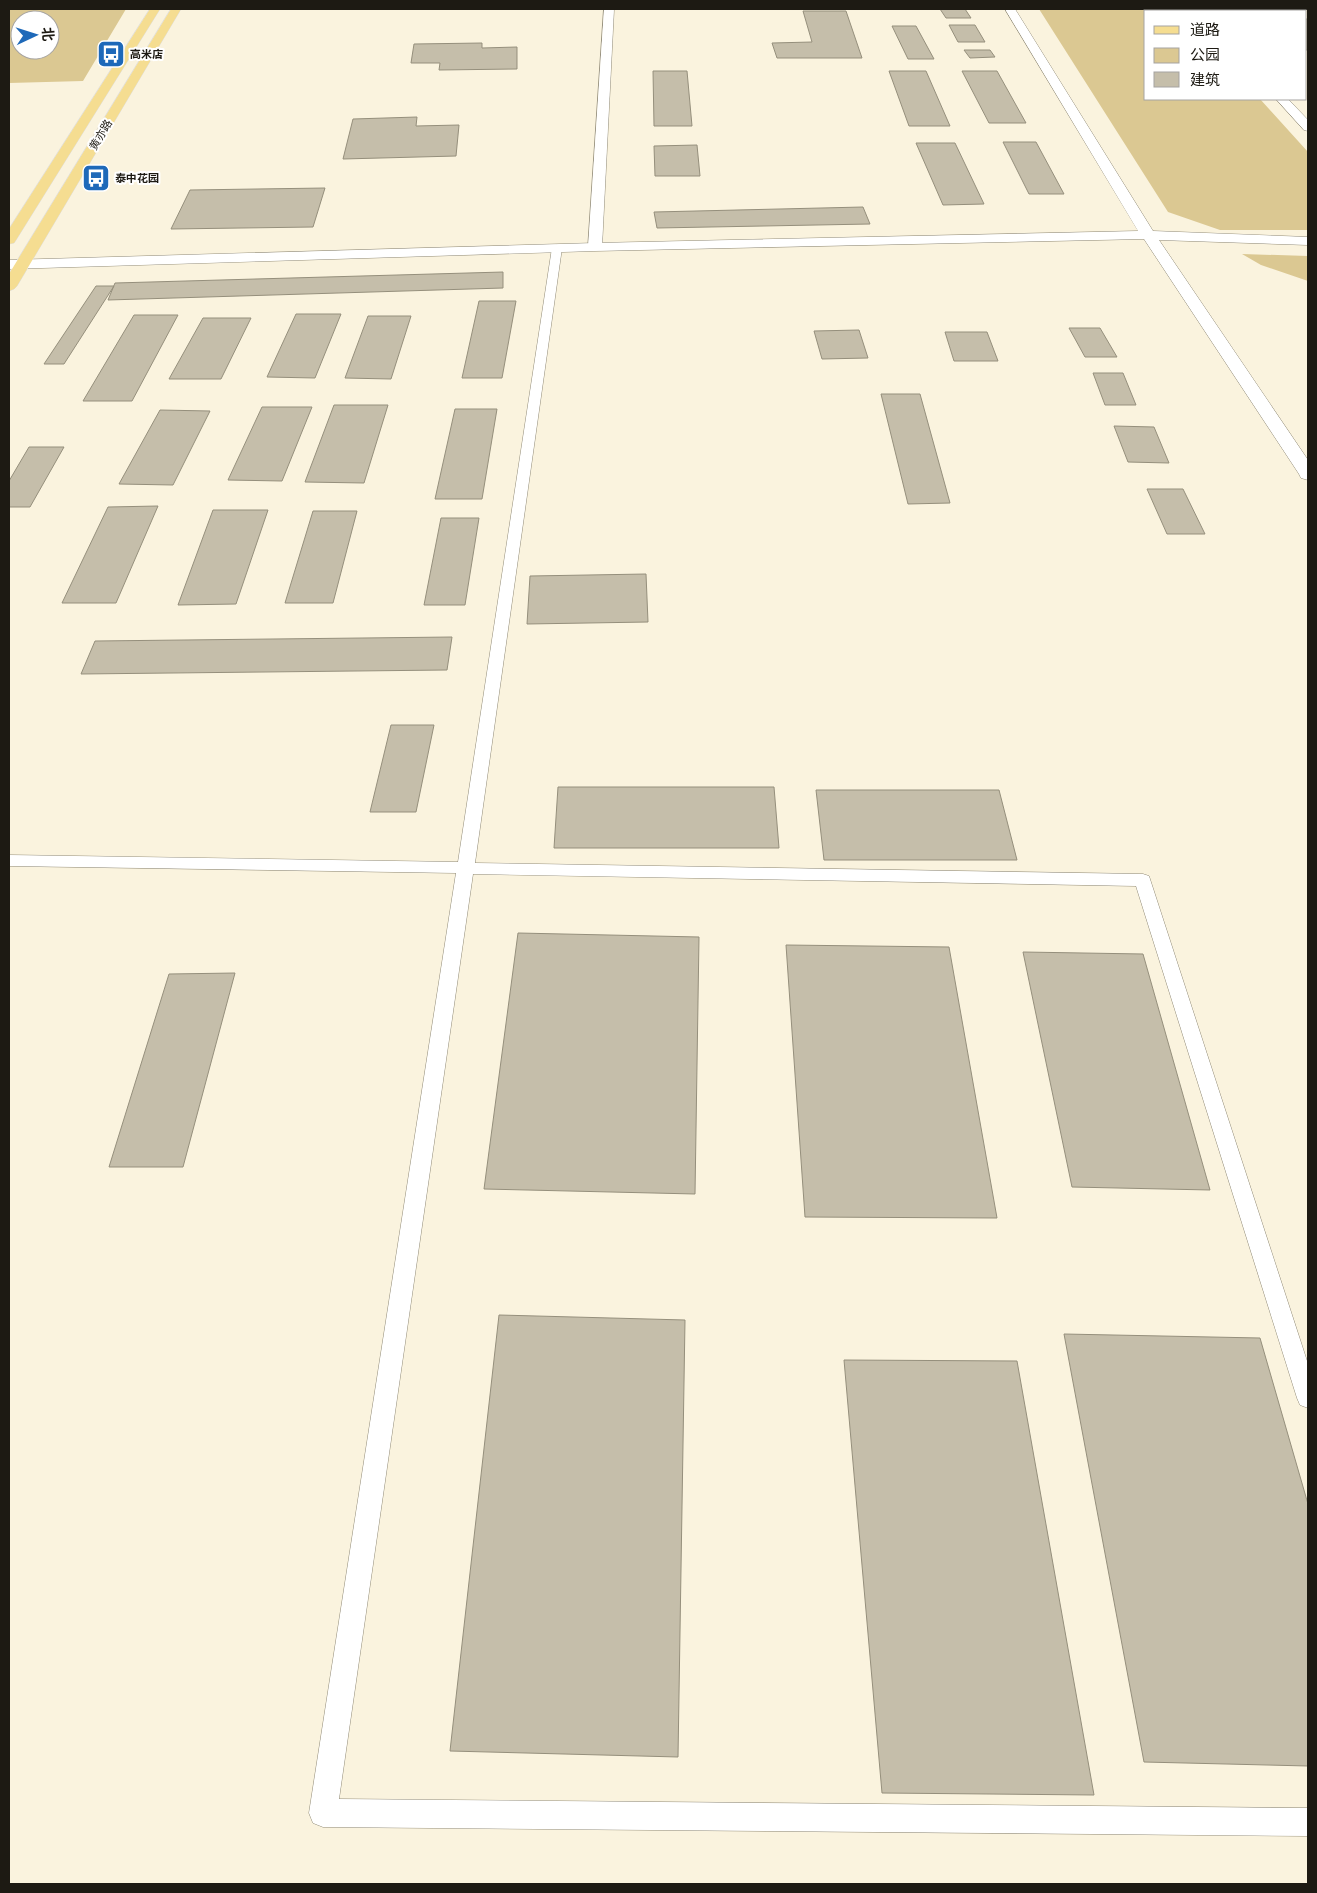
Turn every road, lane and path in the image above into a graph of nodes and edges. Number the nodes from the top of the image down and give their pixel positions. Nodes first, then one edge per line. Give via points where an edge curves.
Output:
1 (155, 9) edge
2 (176, 9) edge
3 (609, 9) edge
4 (1010, 9) edge
5 (1283, 100) edge
6 (1308, 127) edge
7 (1148, 235) junction
8 (9, 240) edge
9 (1308, 241) edge
10 (595, 247) junction
11 (557, 248) junction
12 (16, 265) edge
13 (9, 286) edge
14 (1308, 474) edge
15 (9, 860) edge
16 (465, 868) junction
17 (1308, 1398) edge
18 (1308, 1822) edge

1 - 8 main road, 黄亦路
2 - 12 main road, 黄亦路
3 - 10 street
4 - 7 street
5 - 6 street
7 - 9 street
7 - 10 street
7 - 14 street
10 - 11 street
11 - 12 street
11 - 16 lane
12 - 13 main road, 黄亦路
15 - 16 lane
16 - 17 lane via 1143,880
16 - 18 lane via 323,1813

